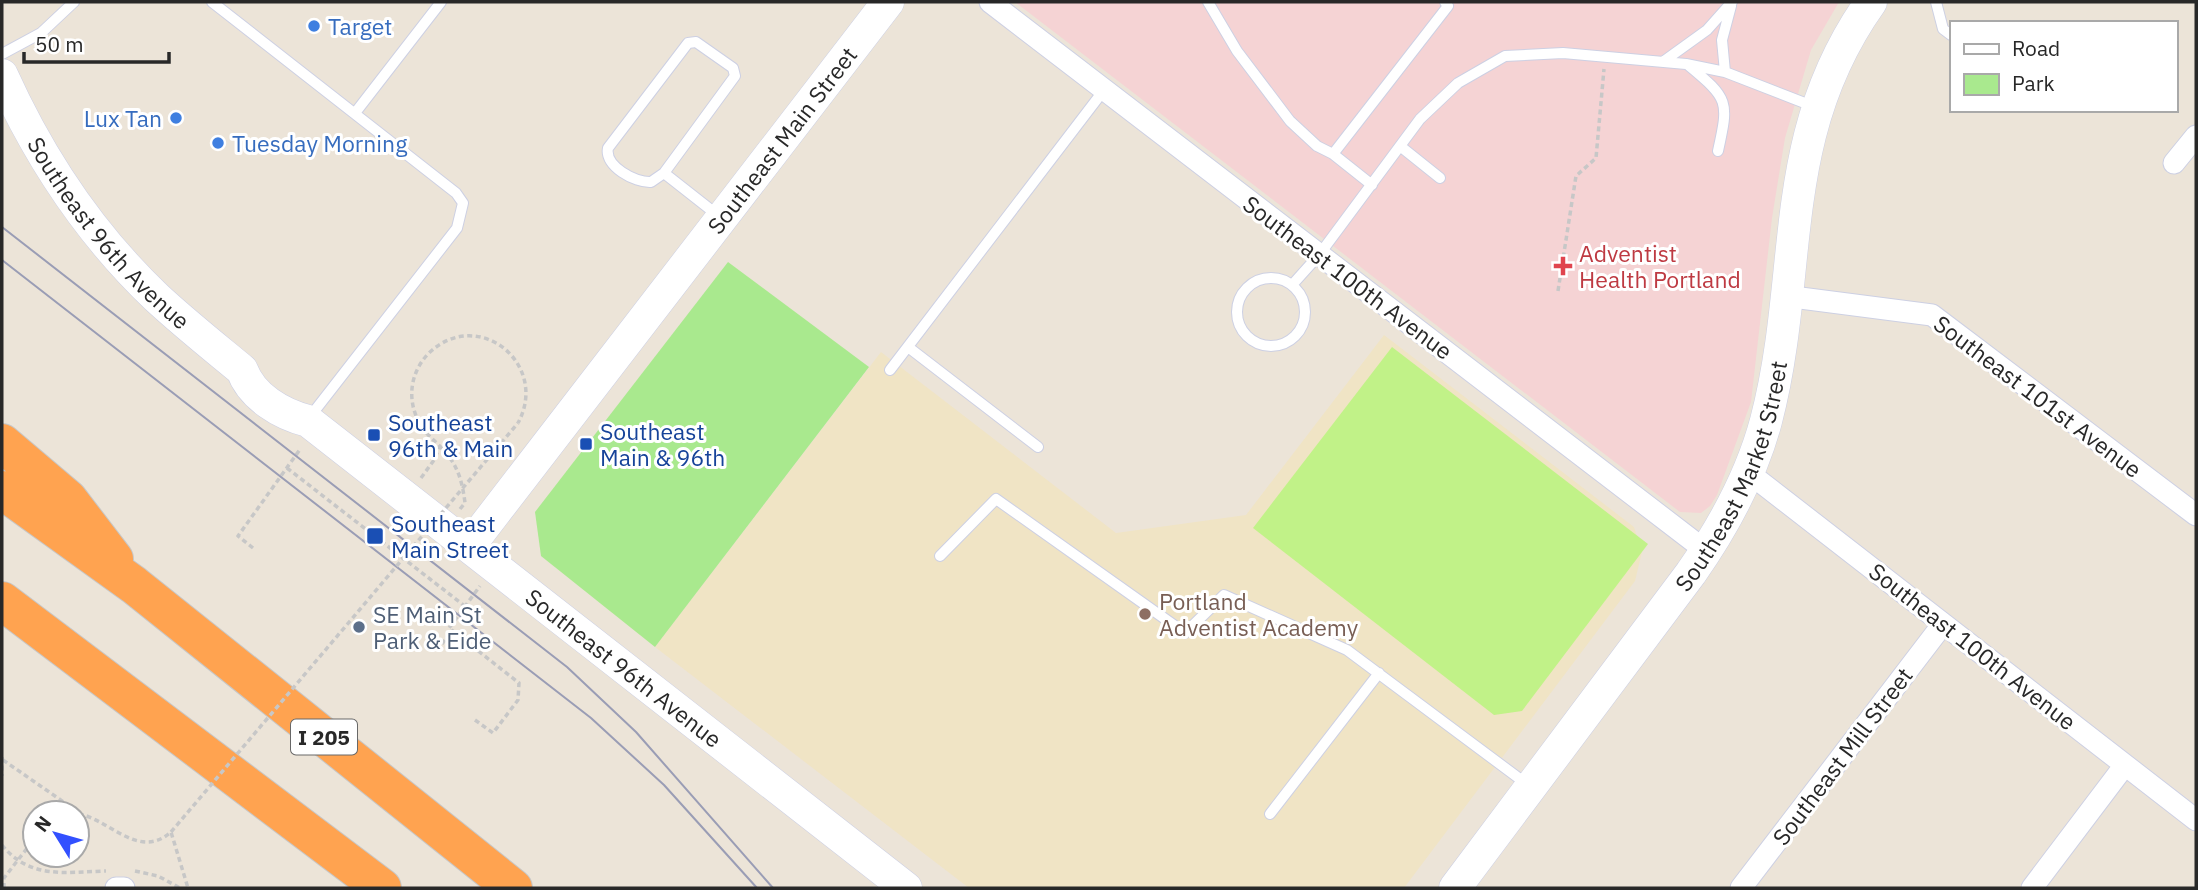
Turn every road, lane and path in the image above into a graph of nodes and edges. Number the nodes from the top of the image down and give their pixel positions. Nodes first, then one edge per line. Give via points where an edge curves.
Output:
1 (74, 2) edge
2 (212, 2) edge
3 (440, 2) edge
4 (886, 2) edge
5 (990, 2) edge
6 (1208, 2) edge
7 (1446, 2) edge
8 (1732, 2) edge
9 (1871, 2) edge
10 (1936, 2) edge
11 (1950, 34) edge
12 (2, 54) edge
13 (1605, 56) junction
14 (1664, 61) junction
15 (1686, 64) junction
16 (1725, 72) junction
17 (2, 75) edge
18 (1104, 90) junction
19 (1817, 108) junction
20 (355, 113) junction
21 (2196, 136) edge
22 (1400, 146) junction
23 (1718, 151) dead end
24 (1333, 154) junction
25 (2174, 163) dead end
26 (664, 173) junction
27 (1440, 178) dead end
28 (1372, 185) junction
29 (722, 218) junction
30 (1318, 255) junction
31 (1292, 285) junction
32 (1558, 291) dead end
33 (1785, 296) junction
34 (908, 347) junction
35 (890, 370) dead end
36 (300, 430) junction
37 (2, 443) edge
38 (440, 446) junction
39 (1038, 447) dead end
40 (287, 468) junction
41 (1749, 473) junction
42 (2, 490) edge
43 (407, 496) junction
44 (465, 503) dead end
45 (2194, 507) edge
46 (470, 545) junction
47 (253, 548) dead end
48 (1706, 551) junction
49 (940, 556) dead end
50 (474, 581) dead end
51 (134, 586) junction
52 (466, 607) junction
53 (8, 609) edge
54 (1943, 624) junction
55 (452, 631) junction
56 (437, 651) dead end
57 (1379, 673) junction
58 (475, 720) dead end
59 (2, 758) edge
60 (2125, 765) junction
61 (2, 776) edge
62 (1531, 787) junction
63 (59, 799) edge
64 (1270, 814) dead end
65 (91, 816) edge
66 (2196, 820) edge
67 (171, 832) junction
68 (2, 845) edge
69 (21, 858) edge
70 (19, 861) junction
71 (119, 880) edge
72 (4, 888) edge
73 (180, 888) edge
74 (188, 888) edge
75 (382, 888) edge
76 (513, 888) edge
77 (906, 888) edge
78 (1455, 888) edge
79 (1741, 888) edge
80 (2032, 888) edge

1 - 12 lane via 41,33
2 - 20 lane
3 - 20 lane
4 - 29 street, Southeast Main Street
5 - 18 street, Southeast 100th Avenue
6 - 24 lane via 1263,88 1290,121
7 - 24 lane via 1448,6
8 - 14 lane via 1707,30
8 - 16 lane via 1722,40
9 - 19 street, Southeast Market Street via 1843,47
10 - 11 lane via 1943,29
13 - 14 lane
13 - 22 lane via 1528,52 1505,56 1458,83 1420,119
13 - 32 path via 1596,158 1576,176
14 - 15 lane
15 - 16 lane
15 - 23 lane via 1712,85 1724,102
16 - 19 lane
17 - 36 street, Southeast 96th Avenue via 43,155 108,244 155,296 242,370 261,370 298,397
18 - 30 street, Southeast 100th Avenue
18 - 34 lane
19 - 33 street, Southeast Market Street via 1796,197
20 - 36 lane via 456,193 463,213 457,228
21 - 25 street
22 - 27 lane
22 - 28 lane
24 - 28 lane
26 - 26 lane via 651,182 639,181 609,161 607,151 688,43 695,42 733,68 735,76
26 - 29 lane
28 - 30 lane
29 - 46 street, Southeast Main Street
30 - 31 lane
30 - 48 street, Southeast 100th Avenue
31 - 31 lane via 1273,278 1253,282 1245,289 1237,317 1254,341 1283,343 1299,330 1304,306
33 - 41 street, Southeast Market Street via 1770,404
33 - 45 street, Southeast 101st Avenue via 1932,314
34 - 35 lane
34 - 39 lane
36 - 40 path via 301,447
36 - 43 street, Southeast 96th Avenue
37 - 51 highway via 68,499
38 - 43 path via 435,460
38 - 44 path via 461,479
38 - 67 path, bridge via 415,414 411,386 423,360 452,338 484,338 511,353 521,368 525,387 518,423
40 - 47 path via 238,536
40 - 52 path
41 - 48 street, Southeast Market Street
41 - 54 street, Southeast 100th Avenue
42 - 51 highway, I 205
43 - 46 street, Southeast 96th Avenue
46 - 77 street, Southeast 96th Avenue
48 - 62 street, Southeast Market Street
49 - 57 lane via 996,499 1185,633 1224,595 1347,650
50 - 52 path via 481,586
51 - 76 highway, I 205
52 - 55 path via 449,628
53 - 75 highway
54 - 60 street, Southeast 100th Avenue
54 - 79 street, Southeast Mill Street
55 - 56 path
55 - 58 path via 519,683 518,700 493,733
57 - 62 lane
57 - 64 lane
59 - 61 path
59 - 63 path
60 - 66 street, Southeast 100th Avenue
60 - 80 street
62 - 78 street, Southeast Market Street
65 - 67 path via 136,841 160,840
67 - 74 path
68 - 70 path
69 - 70 path
70 - 71 path via 49,874
70 - 72 path via 5,878
71 - 73 path via 158,876

